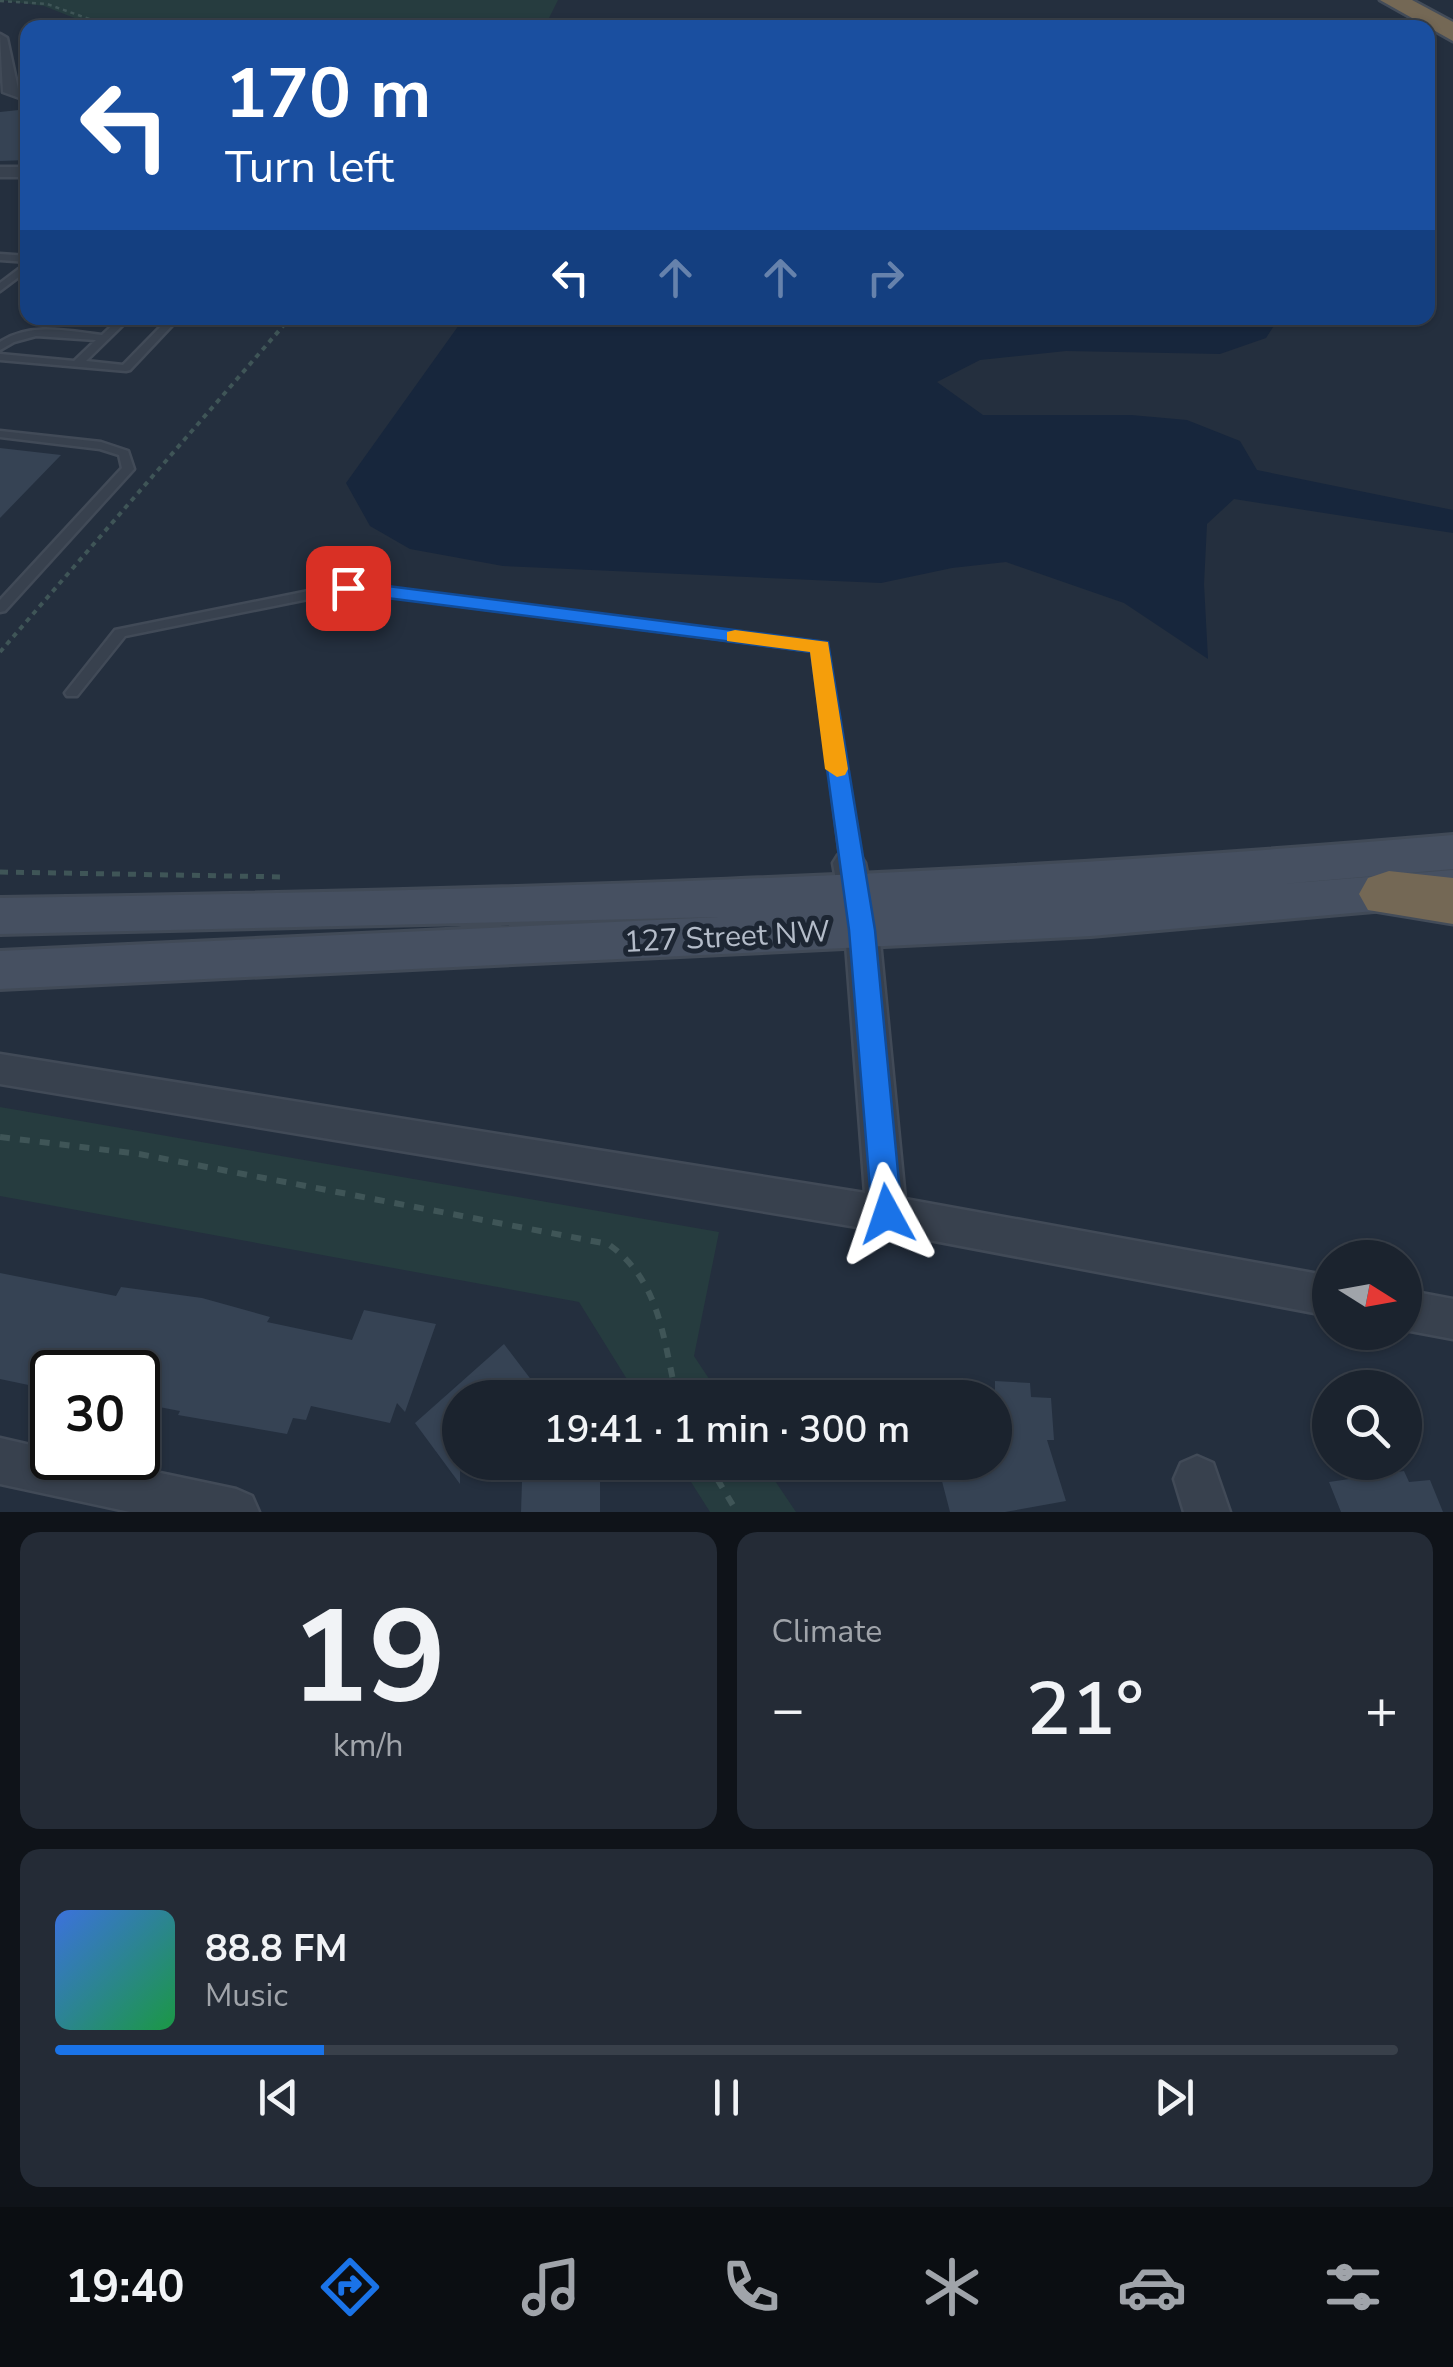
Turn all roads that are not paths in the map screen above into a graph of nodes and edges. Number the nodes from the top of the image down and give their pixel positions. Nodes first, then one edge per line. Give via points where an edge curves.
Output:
1 (1393, 0) edge
2 (1415, 0) edge
3 (1453, 19) edge
4 (1429, 20) edge
5 (0, 38) edge
6 (20, 94) edge
7 (20, 269) edge
8 (0, 288) edge
9 (118, 325) edge
10 (167, 325) edge
11 (104, 338) junction
12 (0, 346) edge
13 (0, 357) edge
14 (76, 364) junction
15 (0, 434) edge
16 (0, 608) edge
17 (72, 693) dead end
18 (1453, 852) edge
19 (1453, 887) edge
20 (1390, 894) junction
21 (856, 896) junction
22 (1453, 902) edge
23 (505, 905) junction
24 (0, 916) edge
25 (0, 944) edge
26 (0, 970) edge
27 (0, 1069) edge
28 (887, 1214) junction
29 (1312, 1293) edge
30 (1422, 1313) edge
31 (1453, 1319) edge
32 (0, 1462) edge
33 (236, 1512) edge

1 - 4 highway
2 - 3 highway
5 - 6 street via 12,92
7 - 8 lane
9 - 11 lane
10 - 14 lane via 126,368
11 - 12 lane via 36,332
11 - 14 lane
13 - 14 lane
15 - 16 lane via 101,446 124,453 128,469
17 - 21 lane via 120,633 348,588 820,647
18 - 21 main road, 127 Street NW
19 - 20 main road, 127 Street NW
20 - 21 main road, 127 Street NW
20 - 22 highway
21 - 23 main road, 127 Street NW
21 - 26 main road, 127 Street NW
21 - 28 street
23 - 24 main road, 127 Street NW
23 - 25 main road via 232,933
27 - 28 street
28 - 29 street
30 - 31 street
32 - 33 street

